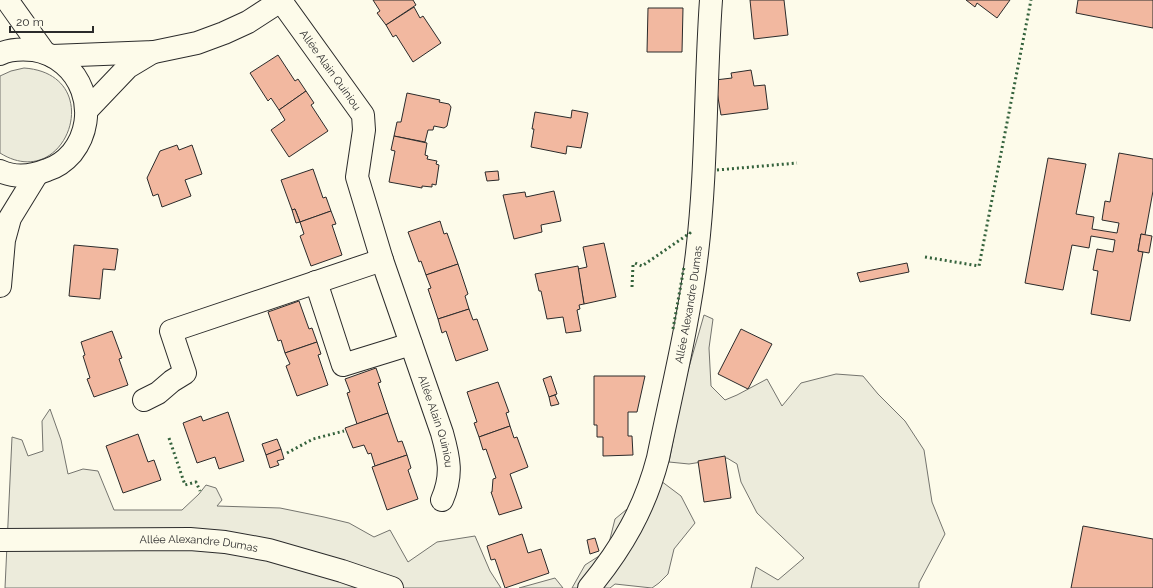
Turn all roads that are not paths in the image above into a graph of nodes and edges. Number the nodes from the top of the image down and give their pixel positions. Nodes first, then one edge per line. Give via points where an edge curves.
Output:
1 (7, 0) edge
2 (282, 0) edge
3 (711, 0) edge
4 (154, 52) junction
5 (0, 54) edge
6 (48, 54) junction
7 (87, 110) junction
8 (0, 171) edge
9 (36, 174) junction
10 (382, 260) junction
11 (316, 282) junction
12 (0, 286) edge
13 (411, 344) junction
14 (144, 400) dead end
15 (442, 500) dead end
16 (0, 540) edge
17 (595, 581) edge
18 (392, 588) edge

1 - 6 street
2 - 4 street via 248,22 224,33
2 - 10 street, Allée Alain Quiniou via 363,115 364,130 357,177
3 - 17 street, Allée Alexandre Dumas via 704,165 691,293 653,479 646,499 625,539
4 - 6 street
4 - 7 street via 128,67
5 - 6 street via 23,49
6 - 7 street via 66,66 77,78
7 - 9 street via 85,128 78,144 67,158 53,168
8 - 9 street via 20,176
9 - 12 street via 10,218 4,240
10 - 11 street
10 - 13 street, Allée Alain Quiniou
11 - 13 street via 342,365
11 - 14 street via 171,331 185,373
13 - 15 street, Allée Alain Quiniou via 447,451 448,486
16 - 18 street, Allée Alexandre Dumas via 190,539 225,542 269,550

